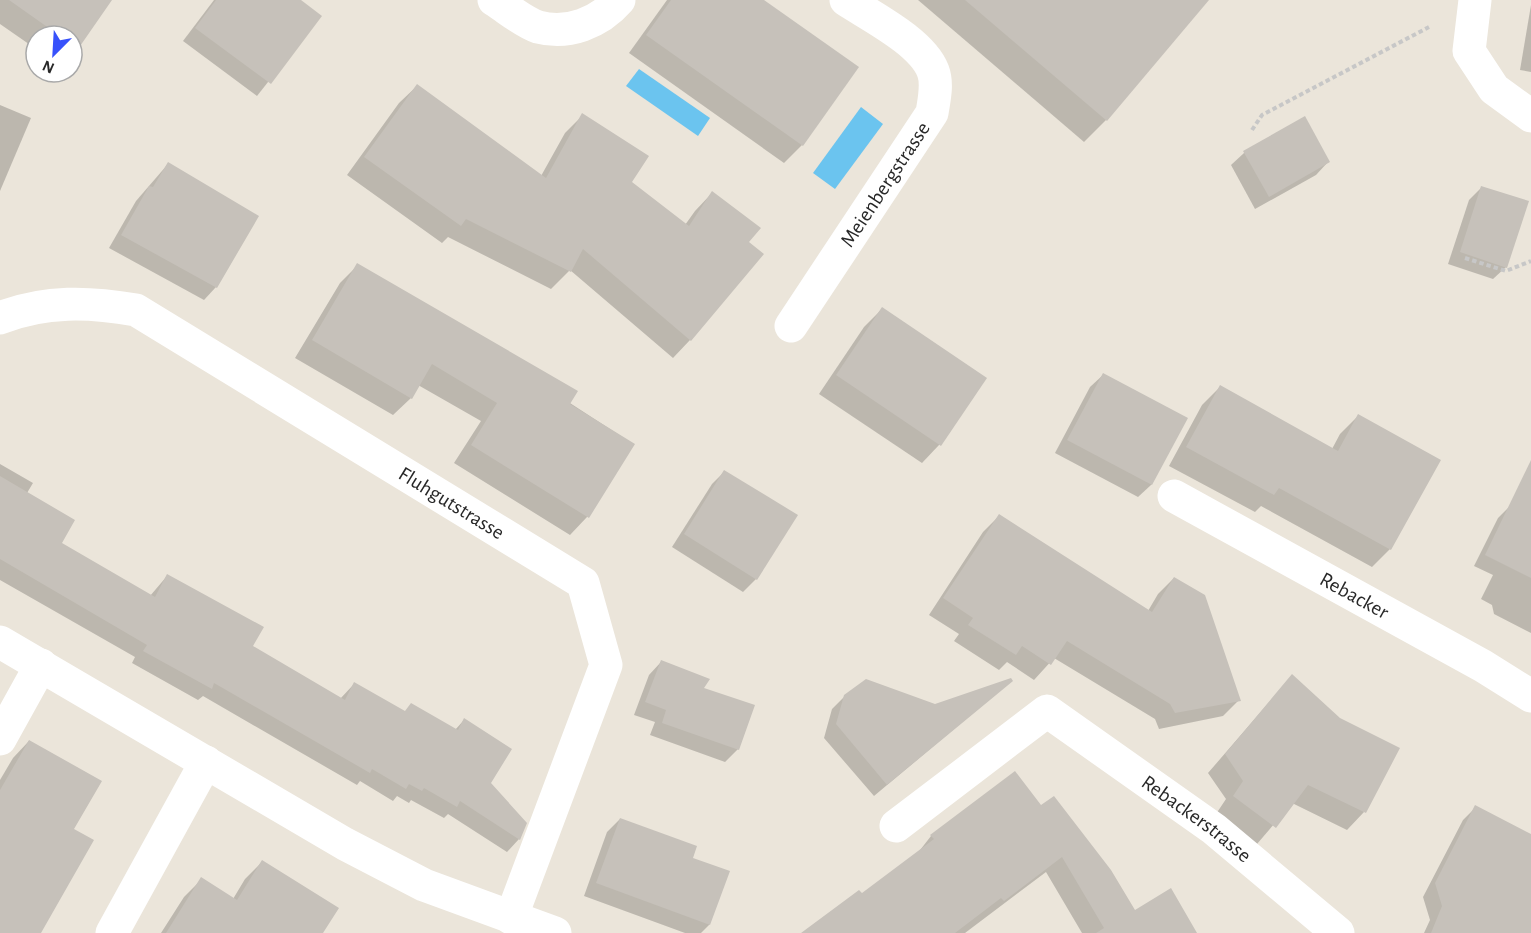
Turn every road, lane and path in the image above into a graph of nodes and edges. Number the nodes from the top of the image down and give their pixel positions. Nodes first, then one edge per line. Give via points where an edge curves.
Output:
1 (494, 0) edge
2 (619, 0) edge
3 (846, 0) edge
4 (1474, 2) edge
5 (1531, 116) edge
6 (1252, 130) dead end
7 (1466, 258) dead end
8 (1531, 261) edge
9 (0, 318) edge
10 (791, 326) dead end
11 (1174, 496) dead end
12 (0, 642) edge
13 (41, 665) junction
14 (1531, 696) edge
15 (0, 739) edge
16 (206, 762) junction
17 (896, 826) dead end
18 (511, 918) junction
19 (112, 933) edge
20 (555, 933) edge
21 (1338, 933) edge

1 - 2 street via 537,27 562,30 593,22
3 - 10 street, Meienbergstrasse via 920,50 933,73 932,113
4 - 5 street via 1469,51 1494,89
4 - 6 path via 1262,115
7 - 8 path via 1506,271
9 - 18 street, Fluhgutstrasse via 56,304 98,303 136,310 583,584 606,665
11 - 14 street, Rebacker
12 - 13 street
13 - 15 street
13 - 16 street
16 - 18 street via 345,844 424,885
16 - 19 street
17 - 21 street, Rebackerstrasse via 1047,711 1214,829
18 - 20 street

